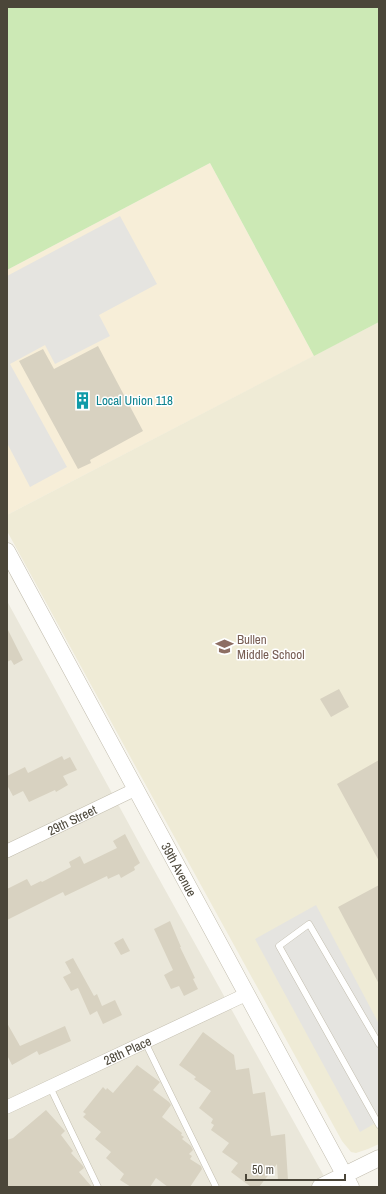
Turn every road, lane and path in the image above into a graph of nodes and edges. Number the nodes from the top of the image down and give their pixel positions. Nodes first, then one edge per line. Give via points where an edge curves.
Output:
1 (7, 551) edge
2 (12, 574) edge
3 (136, 789) junction
4 (7, 851) edge
5 (247, 994) junction
6 (145, 1042) junction
7 (379, 1042) edge
8 (50, 1087) junction
9 (7, 1107) edge
10 (379, 1126) edge
11 (379, 1158) edge
12 (348, 1181) edge
13 (98, 1187) edge
14 (216, 1187) edge
15 (320, 1187) edge

1 - 2 street, 39th Avenue
2 - 3 street, 39th Avenue
3 - 4 street, 29th Street
3 - 5 street, 39th Avenue
5 - 6 street, 28th Place
5 - 12 street, 39th Avenue
6 - 8 street, 28th Place
6 - 14 lane
7 - 10 lane via 309,924 279,946
8 - 9 street, 28th Place
8 - 13 lane
11 - 12 street
12 - 15 street

